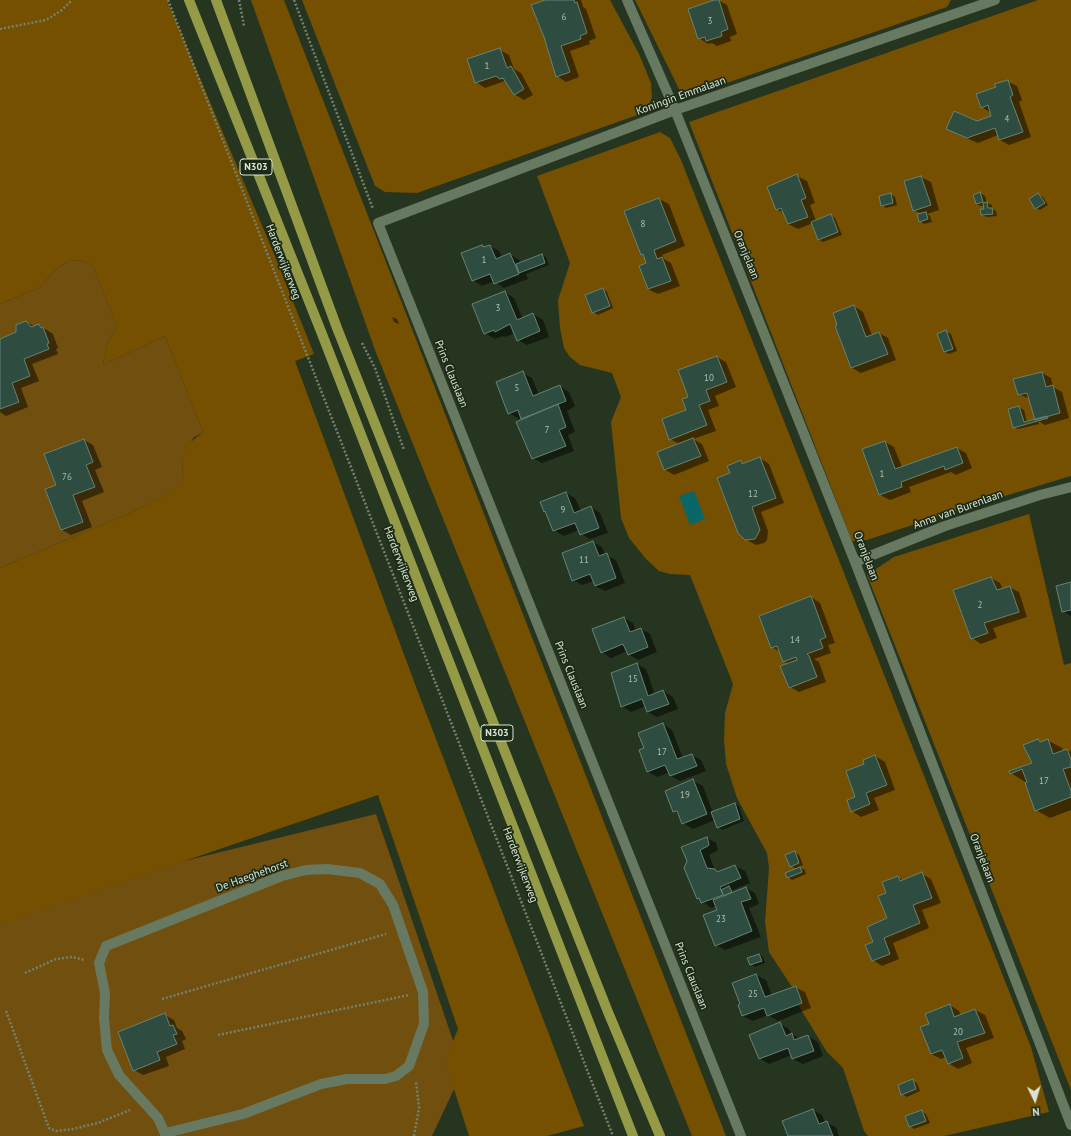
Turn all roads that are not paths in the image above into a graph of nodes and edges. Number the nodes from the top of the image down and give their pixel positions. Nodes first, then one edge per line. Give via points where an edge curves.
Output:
1 (189, 0) edge
2 (216, 0) edge
3 (627, 0) edge
4 (995, 0) edge
5 (970, 4) edge
6 (675, 110) junction
7 (378, 223) joint
8 (1071, 487) edge
9 (855, 562) junction
10 (1071, 1125) edge
11 (166, 1135) edge
12 (633, 1136) edge
13 (660, 1136) edge
14 (742, 1136) edge

1 - 12 main road, Harderwijkerweg / N303 via 322,334
2 - 13 main road, N303 via 337,328 608,1012
3 - 6 street, Oranjelaan
4 - 5 street, Koningin Emmalaan
5 - 6 street, Koningin Emmalaan
6 - 7 street, Koningin Emmalaan
6 - 9 street, Oranjelaan
7 - 14 street, Prins Clauslaan
8 - 9 street, Anna van Burenlaan via 1040,494 945,526
9 - 10 street, Oranjelaan
11 - 11 street, De Haeghehorst via 158,1118 119,1074 107,1050 105,993 99,963 106,946 282,876 306,870 327,868 360,873 380,884 393,905 423,992 424,1024 409,1066 396,1076 384,1079 347,1079 321,1084 243,1114

